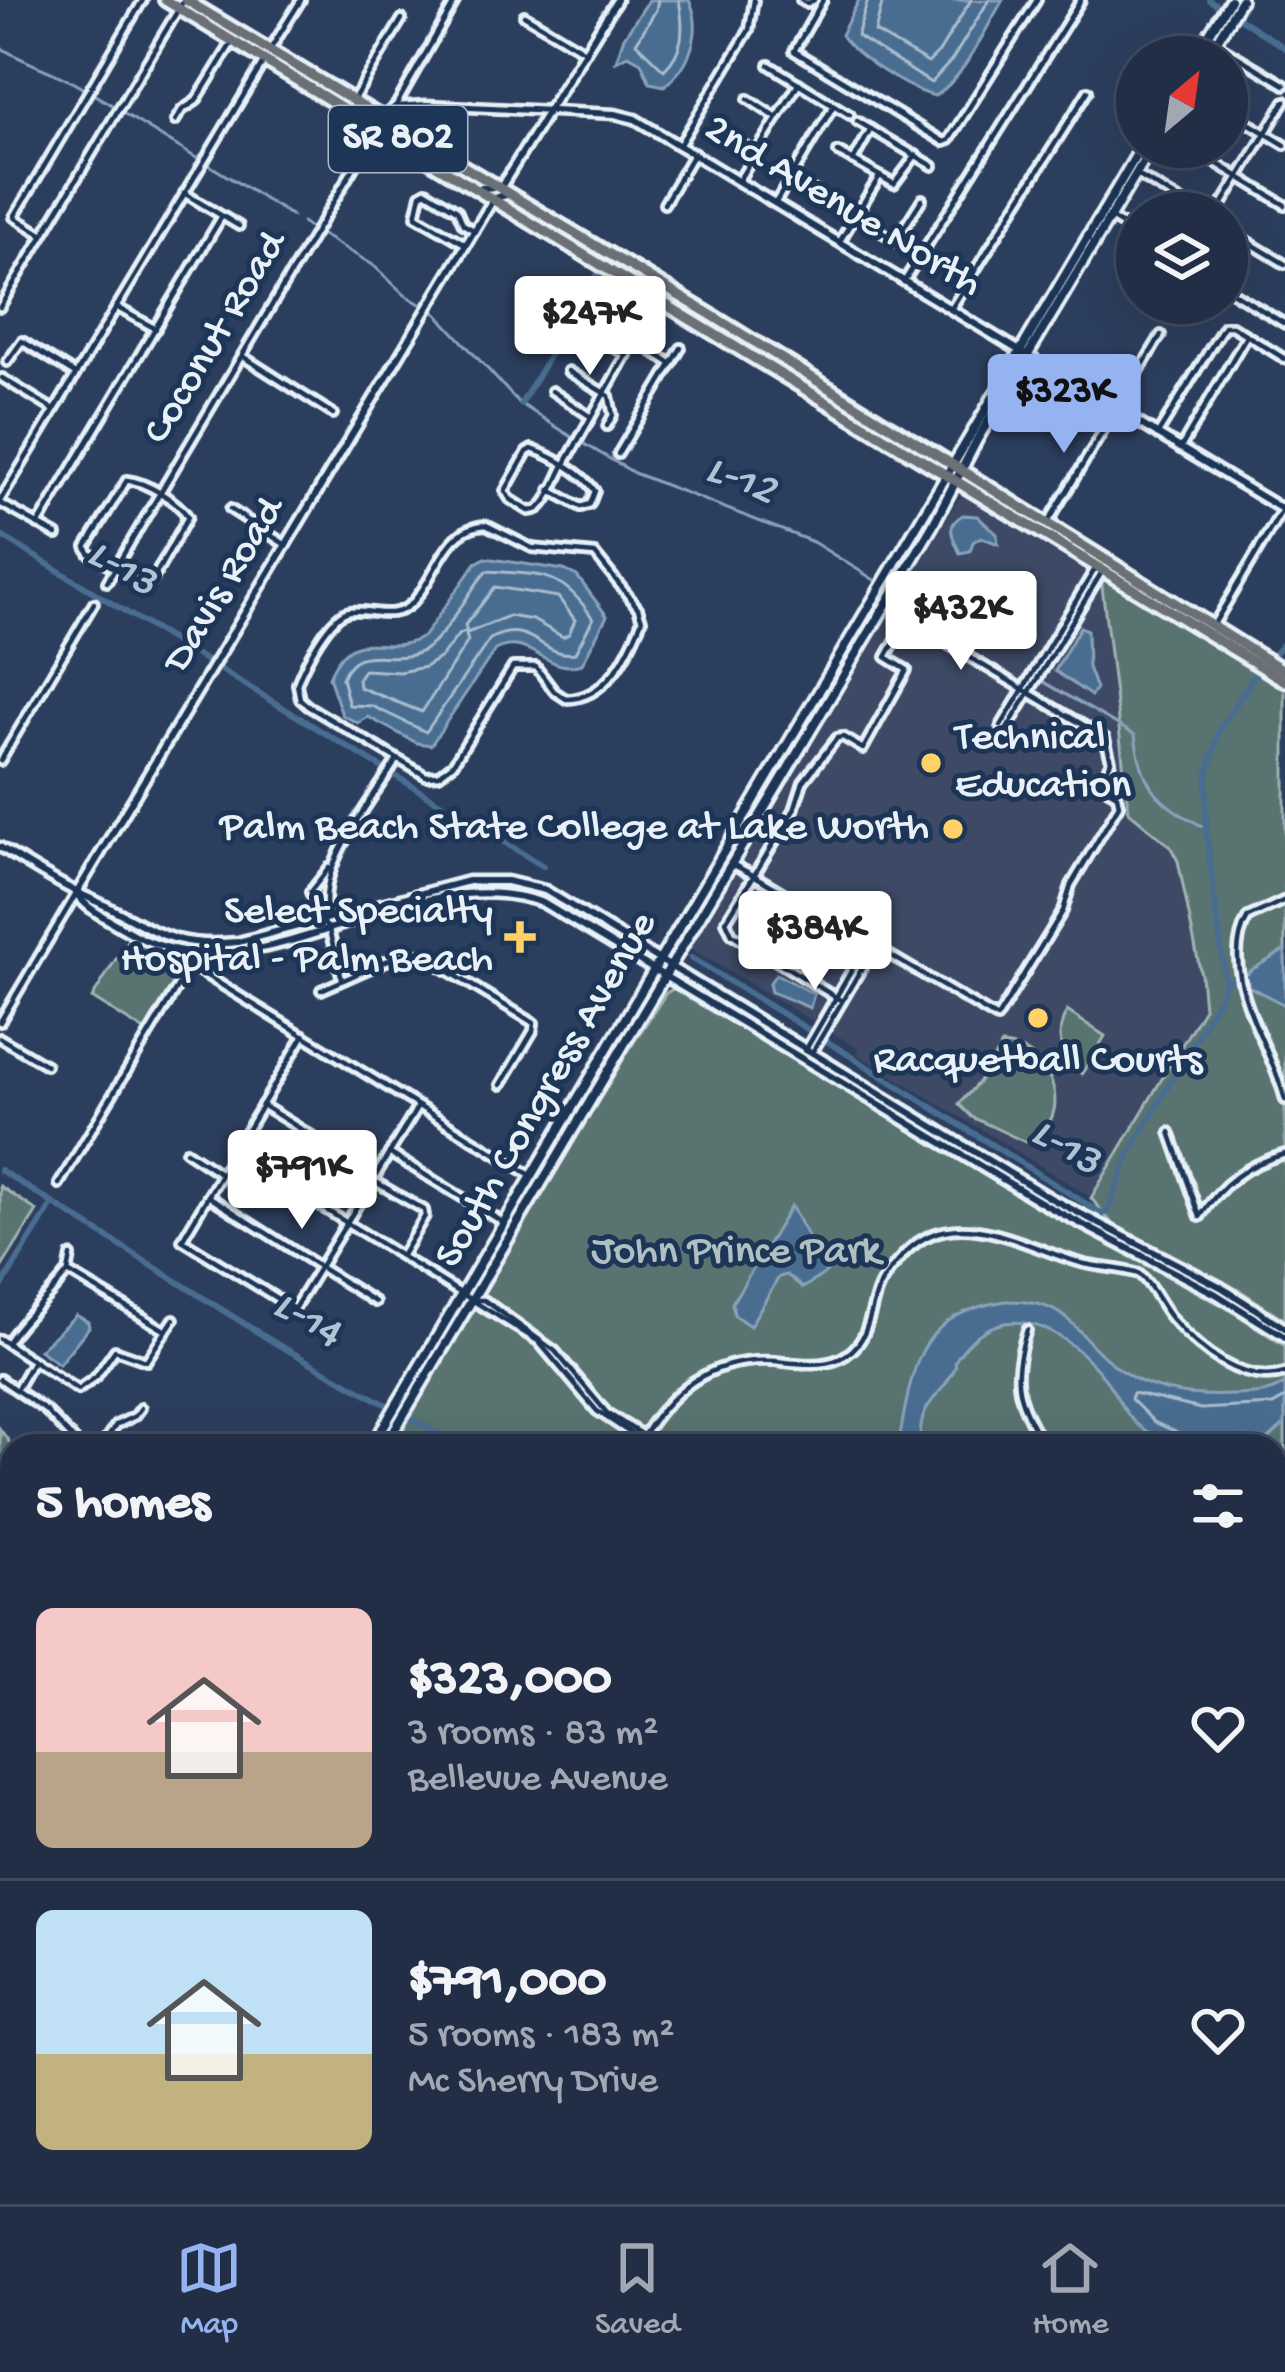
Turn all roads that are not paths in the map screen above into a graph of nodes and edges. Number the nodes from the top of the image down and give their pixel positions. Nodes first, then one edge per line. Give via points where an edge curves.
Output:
1 (142, 0) edge
2 (165, 0) edge
3 (301, 0) edge
4 (456, 0) edge
5 (617, 0) edge
6 (754, 0) edge
7 (801, 0) edge
8 (814, 0) edge
9 (823, 0) edge
10 (1036, 0) edge
11 (1081, 0) edge
12 (1230, 0) edge
13 (1241, 0) edge
14 (183, 3) edge
15 (524, 15) dead end
16 (402, 19) dead end
17 (1213, 36) edge
18 (1214, 36) edge
19 (234, 39) junction
20 (586, 52) junction
21 (268, 54) junction
22 (1248, 63) edge
23 (770, 64) dead end
24 (799, 83) junction
25 (1285, 86) edge
26 (1088, 92) dead end
27 (748, 99) dead end
28 (1285, 100) edge
29 (352, 104) junction
30 (834, 105) junction
31 (395, 107) junction
32 (549, 110) junction
33 (850, 115) dead end
34 (777, 118) junction
35 (175, 121) dead end
36 (857, 121) dead end
37 (381, 122) junction
38 (1248, 123) edge
39 (872, 129) junction
40 (1265, 133) junction
41 (728, 136) dead end
42 (680, 144) junction
43 (1285, 145) edge
44 (838, 152) dead end
45 (694, 153) junction
46 (755, 154) junction
47 (916, 155) junction
48 (853, 161) junction
49 (932, 166) dead end
50 (1128, 168) edge
51 (1140, 168) edge
52 (1224, 168) edge
53 (1136, 174) junction
54 (879, 177) junction
55 (1239, 177) junction
56 (739, 180) junction
57 (813, 190) dead end
58 (498, 192) junction
59 (1166, 192) edge
60 (1230, 192) edge
61 (184, 193) junction
62 (922, 199) dead end
63 (1109, 200) junction
64 (776, 202) junction
65 (664, 204) dead end
66 (1285, 205) edge
67 (222, 216) junction
68 (856, 216) junction
69 (1110, 218) junction
70 (1116, 222) edge
71 (1094, 224) junction
72 (239, 226) dead end
73 (475, 230) junction
74 (43, 236) junction
75 (896, 240) junction
76 (840, 241) junction
77 (1096, 241) junction
78 (1248, 242) edge
79 (466, 245) junction
80 (911, 250) dead end
81 (1285, 264) edge
82 (905, 280) junction
83 (662, 293) junction
84 (1248, 302) edge
85 (0, 307) edge
86 (116, 307) junction
87 (951, 309) junction
88 (1285, 324) edge
89 (581, 328) dead end
90 (156, 329) junction
91 (1161, 335) dead end
92 (1247, 335) junction
93 (728, 340) junction
94 (636, 341) junction
95 (681, 348) dead end
96 (766, 349) junction
97 (1023, 352) junction
98 (242, 356) junction
99 (627, 356) junction
100 (1285, 359) edge
101 (7, 362) dead end
102 (672, 364) junction
103 (568, 370) dead end
104 (75, 374) junction
105 (2, 378) edge
106 (809, 390) junction
107 (552, 392) dead end
108 (605, 393) junction
109 (841, 395) junction
110 (831, 403) junction
111 (54, 410) junction
112 (1115, 410) junction
113 (868, 412) junction
114 (333, 414) dead end
115 (591, 417) junction
116 (607, 426) dead end
117 (1157, 435) junction
118 (1180, 449) junction
119 (619, 454) dead end
120 (564, 465) junction
121 (955, 472) junction
122 (550, 490) junction
123 (160, 494) junction
124 (0, 502) edge
125 (230, 508) dead end
126 (1284, 509) edge
127 (1047, 524) junction
128 (38, 525) junction
129 (56, 536) dead end
130 (286, 544) junction
131 (1102, 564) junction
132 (115, 569) junction
133 (107, 582) dead end
134 (94, 603) dead end
135 (1209, 630) junction
136 (1278, 670) edge
137 (1285, 681) edge
138 (1027, 688) junction
139 (1004, 728) dead end
140 (396, 760) junction
141 (0, 761) edge
142 (0, 847) edge
143 (730, 862) junction
144 (331, 867) junction
145 (754, 876) junction
146 (76, 894) junction
147 (1285, 900) edge
148 (324, 918) junction
149 (328, 929) junction
150 (872, 944) junction
151 (658, 963) junction
152 (672, 965) junction
153 (666, 975) junction
154 (342, 979) junction
155 (321, 990) dead end
156 (839, 999) junction
157 (0, 1022) edge
158 (304, 1035) junction
159 (0, 1039) edge
160 (807, 1052) junction
161 (46, 1066) dead end
162 (501, 1084) dead end
163 (1285, 1100) edge
164 (262, 1105) junction
165 (418, 1105) junction
166 (1170, 1132) dead end
167 (312, 1136) dead end
168 (319, 1141) dead end
169 (186, 1151) dead end
170 (234, 1153) junction
171 (389, 1153) junction
172 (1285, 1154) edge
173 (221, 1174) junction
174 (374, 1179) junction
175 (538, 1179) junction
176 (59, 1184) dead end
177 (208, 1196) junction
178 (348, 1222) junction
179 (506, 1224) junction
180 (402, 1255) junction
181 (71, 1256) dead end
182 (321, 1268) junction
183 (68, 1272) junction
184 (471, 1297) junction
185 (375, 1302) dead end
186 (174, 1319) dead end
187 (1285, 1328) edge
188 (1027, 1330) dead end
189 (166, 1331) junction
190 (1285, 1337) edge
191 (4, 1341) edge
192 (33, 1361) junction
193 (1285, 1373) edge
194 (0, 1379) edge
195 (16, 1390) junction
196 (141, 1408) dead end
197 (395, 1418) junction
198 (69, 1434) edge
199 (110, 1434) edge
200 (382, 1434) edge
201 (390, 1434) edge
202 (632, 1434) edge
203 (645, 1434) edge
204 (1038, 1434) edge

1 - 74 street via 14,217
2 - 14 main road, SR 802
3 - 21 street
4 - 31 street, Coconut Road
5 - 20 street, Davis Road
6 - 42 street via 749,30
7 - 8 street
9 - 10 street via 794,52 944,142
11 - 82 street
12 - 17 main road
13 - 18 main road
14 - 19 main road, SR 802
14 - 21 main road, SR 802
14 - 74 street
15 - 20 street
16 - 29 street
19 - 21 main road
19 - 35 street
20 - 32 street, Davis Road
21 - 29 main road, SR 802
21 - 29 main road, SR 802 via 302,67
21 - 61 street
22 - 25 street
23 - 24 street
24 - 30 street
24 - 34 street
26 - 87 street
27 - 34 street
28 - 40 street
29 - 37 main road
30 - 33 street
30 - 64 street
31 - 32 street, 2nd Avenue North
31 - 37 street, Coconut Road
32 - 42 street, 2nd Avenue North via 626,116
32 - 58 street, Davis Road
34 - 46 street
36 - 39 street
37 - 58 main road, SR 802
37 - 58 main road, SR 802 via 478,188
37 - 98 street, Coconut Road
38 - 40 street
39 - 47 street
39 - 48 street
40 - 43 street
40 - 55 street
41 - 46 street
42 - 45 street, 2nd Avenue North
44 - 48 street
45 - 56 street, 2nd Avenue North
45 - 65 street
46 - 56 street
47 - 49 street
47 - 54 street via 897,183
48 - 54 street
50 - 63 main road, South Congress Avenue
51 - 53 main road, South Congress Avenue
52 - 55 street
53 - 59 street
53 - 69 main road, South Congress Avenue
54 - 68 street
55 - 60 street
55 - 66 street
56 - 64 street, 2nd Avenue North
57 - 68 street
58 - 73 street, Davis Road
58 - 83 main road, SR 802
58 - 83 main road, SR 802
61 - 67 street
61 - 86 street
62 - 75 street
63 - 69 main road
63 - 71 main road, South Congress Avenue
64 - 76 street, 2nd Avenue North
67 - 72 street
67 - 90 street
68 - 75 street
68 - 76 street
69 - 70 street
69 - 77 main road, South Congress Avenue
71 - 77 main road
71 - 97 main road, South Congress Avenue
73 - 79 street, Davis Road
73 - 79 street via 457,209 421,194 416,215
74 - 85 street
75 - 80 street
76 - 82 street, 2nd Avenue North
77 - 97 main road, South Congress Avenue
78 - 81 street
79 - 130 street, Davis Road
82 - 87 street, 2nd Avenue North
83 - 93 main road, SR 802
83 - 94 street
83 - 96 main road, SR 802
84 - 88 street
86 - 90 street
86 - 104 street
87 - 97 street, 2nd Avenue North
89 - 99 street
90 - 128 street
91 - 112 street
92 - 100 street
92 - 117 street via 1221,328
92 - 118 street
93 - 96 main road
93 - 106 main road, SR 802
94 - 99 street
94 - 102 street
95 - 102 street
96 - 109 main road, SR 802
97 - 112 street, 2nd Avenue North
97 - 121 main road, South Congress Avenue
98 - 114 street
98 - 123 street, Coconut Road
99 - 108 street
101 - 104 street via 22,341
102 - 119 street
103 - 108 street
104 - 111 street
105 - 111 street
106 - 109 main road
106 - 110 main road, SR 802
107 - 115 street
108 - 115 street
108 - 116 street via 613,415
109 - 113 main road, SR 802
110 - 113 main road
110 - 121 main road, SR 802
111 - 124 street
112 - 117 street, 2nd Avenue North
112 - 127 street
113 - 121 main road, SR 802
115 - 120 street
117 - 118 street, 2nd Avenue North
118 - 126 street, 2nd Avenue North
120 - 122 street
120 - 122 street via 592,485 591,501 581,507
120 - 122 street via 532,449 505,488 529,511
121 - 127 main road, SR 802
121 - 131 main road, SR 802
121 - 143 main road, South Congress Avenue via 932,527
121 - 151 main road, South Congress Avenue
123 - 132 street, Coconut Road
123 - 132 street via 124,482 88,541 87,550
123 - 132 street via 188,520 147,585
124 - 128 street
125 - 130 street
126 - 135 street
127 - 131 main road, SR 802
128 - 129 street
130 - 146 street, Davis Road
131 - 135 main road, SR 802
131 - 138 street
132 - 133 street, Coconut Road
134 - 141 street
135 - 136 main road, SR 802
136 - 137 main road, SR 802
138 - 139 street
138 - 145 street via 908,620 886,657 907,670 863,749 837,738 803,782
138 - 150 street via 1105,738 1110,768 1100,785 1119,799 1063,911 997,1018
140 - 140 street via 426,776 447,770 520,665 536,667 566,699 600,690 642,620 600,558 532,548 476,525 457,536 406,608 333,619 298,677 299,699
140 - 144 street
142 - 146 street
143 - 145 street
143 - 152 main road, South Congress Avenue
144 - 148 street
144 - 148 street via 310,892
145 - 150 street
145 - 156 street via 727,916 729,932
146 - 148 street via 154,933 203,944
146 - 149 street via 142,939 201,954
146 - 157 street, Davis Road
147 - 163 street via 1244,923 1241,967 1245,1005
148 - 149 street
148 - 151 street via 455,883 507,881 568,901
149 - 151 street via 456,895 507,894 554,908
149 - 154 street
150 - 156 street
151 - 152 street
151 - 153 street
151 - 175 main road, South Congress Avenue
152 - 153 main road, South Congress Avenue
152 - 160 street
153 - 160 street
153 - 175 main road, South Congress Avenue
154 - 155 street
154 - 162 street via 420,954 528,1018 535,1027
156 - 160 street
158 - 164 street
158 - 165 street
158 - 176 street via 188,969
159 - 161 street
160 - 187 street
160 - 190 street via 1072,1220
164 - 167 street
164 - 170 street
165 - 171 street
165 - 175 street
166 - 172 street via 1200,1217 1230,1179
168 - 174 street
169 - 173 street
170 - 173 street
170 - 178 street
171 - 174 street
171 - 179 street
173 - 177 street
174 - 178 street
174 - 180 street via 424,1210
175 - 179 main road, South Congress Avenue
175 - 184 main road, South Congress Avenue
177 - 182 street
177 - 182 street via 182,1240 294,1309
178 - 180 street
178 - 182 street
179 - 184 main road, South Congress Avenue
180 - 184 street
181 - 183 street
182 - 185 street
183 - 189 street
183 - 191 street
184 - 197 main road, South Congress Avenue
184 - 197 main road, South Congress Avenue via 401,1396
184 - 202 street via 538,1341
186 - 189 street
188 - 204 street via 1017,1388
189 - 192 street via 146,1361 115,1350 78,1390
191 - 192 street
192 - 195 street
193 - 203 street via 1258,1377 1225,1363 1170,1317 1139,1274 987,1232 946,1229 894,1265 854,1350 832,1362 714,1367 664,1404
194 - 195 street
195 - 198 street
196 - 199 street
197 - 200 main road, South Congress Avenue
197 - 201 main road, South Congress Avenue

